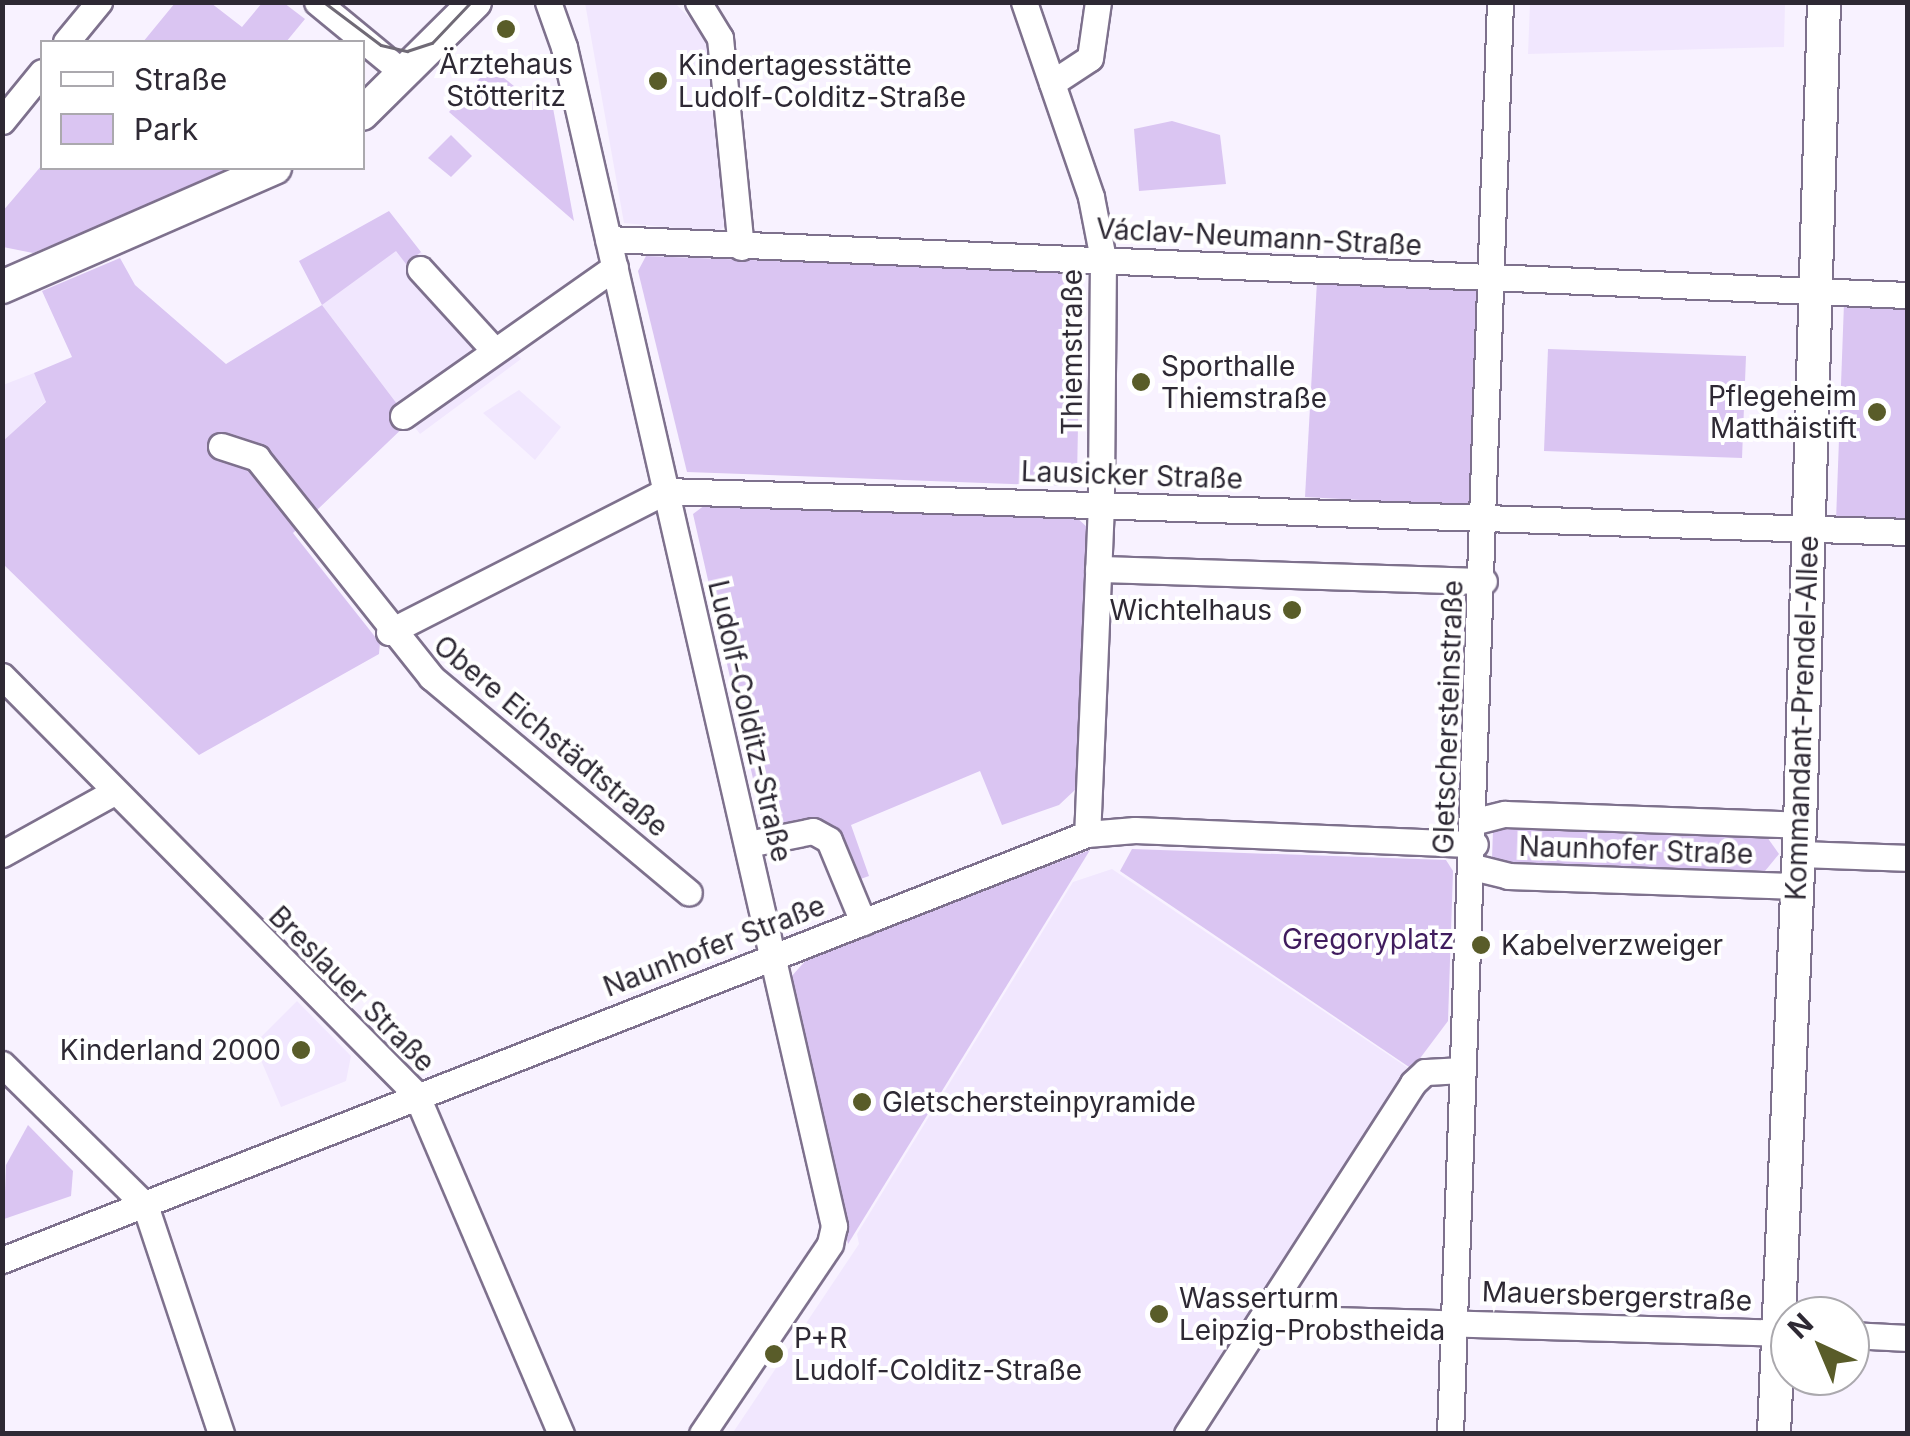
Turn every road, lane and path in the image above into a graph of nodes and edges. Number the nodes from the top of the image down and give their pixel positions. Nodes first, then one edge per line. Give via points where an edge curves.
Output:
1 (99, 2) edge
2 (317, 2) edge
3 (457, 2) edge
4 (475, 2) edge
5 (548, 2) edge
6 (562, 2) edge
7 (698, 2) edge
8 (1024, 2) edge
9 (1098, 2) edge
10 (1500, 2) edge
11 (1824, 2) edge
12 (68, 40) edge
13 (363, 40) edge
14 (365, 42) edge
15 (426, 48) junction
16 (564, 48) junction
17 (403, 73) junction
18 (40, 74) edge
19 (1052, 83) junction
20 (365, 111) edge
21 (2, 121) edge
22 (270, 170) edge
23 (608, 239) junction
24 (741, 247) junction
25 (1103, 259) junction
26 (615, 267) junction
27 (420, 269) dead end
28 (1493, 278) junction
29 (2, 287) edge
30 (1815, 291) junction
31 (1908, 295) edge
32 (494, 350) junction
33 (402, 416) dead end
34 (221, 446) dead end
35 (666, 490) junction
36 (1101, 504) junction
37 (1486, 517) junction
38 (1807, 528) junction
39 (1908, 532) edge
40 (1098, 569) junction
41 (1484, 581) junction
42 (389, 632) junction
43 (2, 676) edge
44 (114, 792) junction
45 (1086, 834) junction
46 (748, 844) junction
47 (1475, 844) junction
48 (2, 854) edge
49 (1799, 855) junction
50 (1908, 858) edge
51 (688, 893) dead end
52 (862, 922) junction
53 (773, 956) junction
54 (2, 1064) edge
55 (1458, 1070) junction
56 (416, 1094) junction
57 (145, 1205) junction
58 (2, 1260) edge
59 (1785, 1296) edge
60 (1263, 1318) junction
61 (1454, 1320) junction
62 (1770, 1331) edge
63 (1870, 1337) edge
64 (1908, 1338) edge
65 (1778, 1396) edge
66 (221, 1434) edge
67 (561, 1434) edge
68 (702, 1434) edge
69 (1187, 1434) edge
70 (1450, 1434) edge
71 (1774, 1434) edge

1 - 12 street
2 - 13 street
3 - 15 main road
4 - 15 main road
5 - 16 street, Ludolf-Colditz-Straße
6 - 16 street, Ludolf-Colditz-Straße
7 - 24 street via 720,38
8 - 19 street, Thiemstraße
9 - 19 street via 1090,58
10 - 28 street, Gletschersteinstraße
11 - 30 main road, Kommandant-Prendel-Allee
14 - 17 street
15 - 17 main road
16 - 23 street, Ludolf-Colditz-Straße
17 - 20 main road
18 - 21 street
19 - 25 street, Thiemstraße via 1091,197
22 - 29 main road
23 - 24 street, Václav-Neumann-Straße
23 - 26 street, Ludolf-Colditz-Straße
24 - 25 street, Václav-Neumann-Straße
25 - 28 street, Václav-Neumann-Straße
25 - 36 street, Thiemstraße
26 - 32 street
26 - 35 street, Ludolf-Colditz-Straße
27 - 32 street
28 - 30 street, Václav-Neumann-Straße
28 - 37 street, Gletschersteinstraße
30 - 31 street, Václav-Neumann-Straße
30 - 38 main road, Kommandant-Prendel-Allee
32 - 33 street
34 - 42 street, Obere Eichstädtstraße via 257,458
35 - 36 street, Lausicker Straße
35 - 42 street, Lausicker Straße
35 - 46 street, Ludolf-Colditz-Straße
36 - 37 street, Lausicker Straße
36 - 40 street, Thiemstraße
37 - 38 street, Lausicker Straße
37 - 41 street, Gletschersteinstraße
38 - 39 street, Lausicker Straße
38 - 49 main road, Kommandant-Prendel-Allee
40 - 41 street
40 - 45 street, Thiemstraße
41 - 47 street, Gletschersteinstraße
42 - 51 street, Obere Eichstädtstraße via 431,677
43 - 44 street, Breslauer Straße
44 - 48 street
44 - 56 street, Breslauer Straße
45 - 47 street, Naunhofer Straße via 1134,830
45 - 52 street, Naunhofer Straße
46 - 52 street via 814,831 829,840
46 - 53 street, Ludolf-Colditz-Straße
47 - 49 street, Naunhofer Straße via 1508,876
47 - 49 street, Naunhofer Straße via 1504,814
47 - 55 street, Gletschersteinstraße
49 - 50 street, Naunhofer Straße
49 - 59 main road, Kommandant-Prendel-Allee
52 - 53 street, Naunhofer Straße
53 - 56 street, Naunhofer Straße
53 - 68 street, Ludolf-Colditz-Straße via 834,1226 830,1244
54 - 57 street
55 - 60 street via 1424,1072 1412,1083
55 - 61 street, Gletschersteinstraße
56 - 57 street, Naunhofer Straße
56 - 67 street, Breslauer Straße
57 - 58 street, Naunhofer Straße
57 - 66 street
60 - 61 street, Mauersbergerstraße
60 - 69 street
61 - 62 street, Mauersbergerstraße
61 - 70 street, Gletschersteinstraße
63 - 64 street
65 - 71 main road, Kommandant-Prendel-Allee

